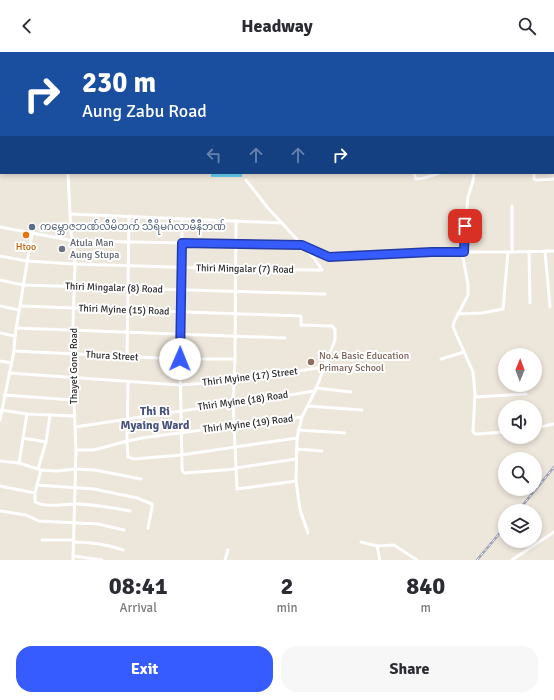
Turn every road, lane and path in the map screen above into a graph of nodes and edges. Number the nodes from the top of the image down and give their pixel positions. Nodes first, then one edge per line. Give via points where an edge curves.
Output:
1 (68, 174) edge
2 (414, 174) edge
3 (437, 174) edge
4 (474, 174) edge
5 (534, 174) edge
6 (554, 179) edge
7 (246, 180) dead end
8 (512, 206) dead end
9 (70, 214) junction
10 (129, 217) junction
11 (182, 220) junction
12 (236, 221) junction
13 (282, 223) junction
14 (0, 227) edge
15 (32, 233) junction
16 (74, 241) junction
17 (128, 242) junction
18 (182, 243) junction
19 (236, 244) junction
20 (302, 245) junction
21 (554, 250) edge
22 (545, 251) junction
23 (464, 252) junction
24 (510, 252) junction
25 (529, 252) junction
26 (0, 256) edge
27 (27, 261) junction
28 (75, 264) junction
29 (128, 265) junction
30 (181, 268) junction
31 (235, 269) junction
32 (0, 280) edge
33 (23, 285) junction
34 (74, 286) junction
35 (128, 288) junction
36 (181, 290) junction
37 (235, 291) junction
38 (325, 294) dead end
39 (530, 303) dead end
40 (0, 306) edge
41 (550, 307) dead end
42 (20, 308) junction
43 (74, 309) junction
44 (128, 310) junction
45 (180, 312) junction
46 (234, 313) junction
47 (458, 314) junction
48 (16, 328) junction
49 (74, 330) junction
50 (127, 332) junction
51 (0, 333) edge
52 (180, 334) junction
53 (15, 336) junction
54 (235, 336) junction
55 (285, 338) dead end
56 (14, 351) junction
57 (464, 352) junction
58 (72, 354) junction
59 (127, 357) junction
60 (180, 359) junction
61 (235, 359) junction
62 (441, 359) dead end
63 (0, 361) edge
64 (11, 363) junction
65 (324, 368) junction
66 (9, 374) junction
67 (73, 378) junction
68 (233, 381) junction
69 (128, 382) junction
70 (180, 385) junction
71 (0, 386) edge
72 (6, 387) junction
73 (315, 389) junction
74 (351, 392) dead end
75 (526, 394) dead end
76 (4, 395) junction
77 (475, 397) junction
78 (73, 400) junction
79 (233, 403) junction
80 (308, 406) junction
81 (1, 410) edge
82 (181, 410) junction
83 (362, 410) dead end
84 (27, 414) junction
85 (50, 414) junction
86 (75, 416) junction
87 (302, 417) junction
88 (127, 419) junction
89 (0, 420) edge
90 (554, 424) edge
91 (235, 425) junction
92 (75, 427) junction
93 (542, 427) edge
94 (298, 430) junction
95 (181, 432) junction
96 (498, 432) edge
97 (345, 433) dead end
98 (23, 438) junction
99 (297, 438) junction
100 (126, 441) junction
101 (46, 442) junction
102 (235, 447) junction
103 (297, 449) junction
104 (76, 450) junction
105 (322, 451) dead end
106 (181, 455) junction
107 (296, 459) junction
108 (0, 461) edge
109 (19, 463) junction
110 (75, 468) junction
111 (236, 468) junction
112 (40, 470) junction
113 (141, 479) dead end
114 (296, 481) junction
115 (37, 485) junction
116 (0, 486) edge
117 (75, 487) junction
118 (34, 493) junction
119 (74, 504) junction
120 (0, 511) edge
121 (130, 511) dead end
122 (74, 523) junction
123 (148, 528) dead end
124 (124, 530) dead end
125 (554, 532) edge
126 (308, 533) dead end
127 (42, 540) dead end
128 (73, 541) junction
129 (361, 542) dead end
130 (377, 546) junction
131 (123, 550) dead end
132 (228, 550) dead end
133 (73, 558) edge
134 (102, 560) edge
135 (225, 560) edge
136 (380, 560) edge
137 (417, 560) edge
138 (512, 560) edge

1 - 9 street, Thayet Gone Road
2 - 3 street via 416,179
4 - 23 street via 468,197
5 - 6 street via 536,180
7 - 13 street
8 - 24 street
9 - 10 street
9 - 16 street, Thayet Gone Road
10 - 11 street
10 - 17 street
11 - 12 street
11 - 18 street
12 - 13 street
12 - 19 street
13 - 20 street
14 - 15 street
15 - 16 street
15 - 27 street
16 - 17 street
16 - 28 street, Thayet Gone Road
17 - 18 street
17 - 29 street
18 - 19 street
18 - 30 street
19 - 20 street
19 - 31 street
20 - 23 street via 329,257
20 - 31 street, Thiri Mingalar (7) Road via 322,270
21 - 22 street
22 - 25 street
22 - 41 street
23 - 24 street
23 - 47 street via 468,295
24 - 25 street
24 - 47 street via 503,309
25 - 39 street
26 - 27 street, Thiri Mingalar (7) Road
27 - 28 street, Thiri Mingalar (7) Road
27 - 33 street
28 - 29 street, Thiri Mingalar (7) Road
28 - 34 street, Thayet Gone Road
29 - 30 street, Thiri Mingalar (7) Road
29 - 35 street
30 - 31 street, Thiri Mingalar (7) Road
30 - 36 street
31 - 37 street
32 - 33 street, Thiri Mingalar (8) Road
33 - 34 street, Thiri Mingalar (8) Road
33 - 42 street
34 - 35 street, Thiri Mingalar (8) Road
34 - 43 street, Thayet Gone Road
35 - 36 street, Thiri Mingalar (8) Road
35 - 44 street
36 - 37 street, Thiri Mingalar (8) Road
36 - 45 street
37 - 38 street, Thiri Mingalar (8) Road
37 - 46 street
40 - 42 street, Thiri Myine (15) Road
42 - 43 street, Thiri Myine (15) Road
42 - 48 street
43 - 44 street, Thiri Myine (15) Road
43 - 49 street, Thayet Gone Road
44 - 45 street, Thiri Myine (15) Road
44 - 50 street
45 - 46 street, Thiri Myine (15) Road
45 - 52 street
46 - 54 street
46 - 65 street, Thiri Myine (15) Road via 301,316 301,325 332,326 335,329 335,340
47 - 57 street via 453,327
48 - 49 street
48 - 53 street
49 - 50 street
49 - 58 street, Thayet Gone Road
50 - 52 street
50 - 59 street
51 - 53 street
52 - 54 street
52 - 60 street
53 - 56 street
54 - 55 street
54 - 61 street
56 - 58 street, Thura Street
56 - 64 street
57 - 62 street
57 - 77 street via 473,372
58 - 59 street, Thura Street
58 - 67 street, Thayet Gone Road
59 - 60 street, Thura Street
60 - 61 street, Thura Street
60 - 70 street
61 - 68 street
63 - 64 street
64 - 66 street
65 - 68 street, Thiri Myine (17) Street
65 - 73 street
66 - 67 street, Thiri Myine (17) Street
66 - 72 street
67 - 69 street, Thiri Myine (17) Street
67 - 78 street, Thayet Gone Road
68 - 70 street, Thiri Myine (17) Street
68 - 79 street
69 - 70 street, Thiri Myine (17) Street
69 - 88 street
70 - 82 street
71 - 72 street
72 - 76 street
73 - 74 street, Thiri Myine (18) Road
73 - 79 street, Thiri Myine (18) Road
73 - 80 street
75 - 77 street
76 - 78 street
76 - 81 street
77 - 96 street via 474,434
78 - 86 street, Thayet Gone Road
79 - 82 street, Thiri Myine (18) Road
79 - 91 street
80 - 83 street
80 - 87 street
81 - 84 street
81 - 89 street
82 - 88 street, Thiri Myine (18) Road
82 - 95 street
84 - 85 street
84 - 98 street
85 - 86 street
85 - 101 street
86 - 92 street, Thayet Gone Road
87 - 91 street, Thiri Myine (19) Road
87 - 94 street
88 - 92 street, Thiri Myine (18) Road
88 - 100 street
90 - 93 street
91 - 95 street, Thiri Myine (19) Road
91 - 102 street
92 - 104 street, Thayet Gone Road
94 - 97 street
94 - 99 street
95 - 100 street, Thiri Myine (19) Road
95 - 106 street
98 - 101 street
98 - 109 street
99 - 102 street
99 - 103 street
100 - 104 street, Thiri Myine (19) Road via 94,450
100 - 106 street via 128,458
101 - 112 street
102 - 106 street
102 - 111 street
103 - 105 street
103 - 107 street
104 - 110 street, Thayet Gone Road
106 - 111 street via 182,469 185,473
107 - 111 street
107 - 114 street
108 - 109 street
109 - 112 street
110 - 112 street via 58,471
110 - 113 street
110 - 117 street, Thayet Gone Road
111 - 114 street via 237,489
112 - 115 street
114 - 126 street via 300,510
115 - 117 street
115 - 118 street
116 - 118 street
117 - 119 street, Thayet Gone Road
117 - 123 street via 123,495 151,503
118 - 119 street via 35,502 42,505
119 - 121 street
119 - 122 street, Thayet Gone Road
120 - 122 street via 39,521
122 - 124 street via 98,524
122 - 128 street, Thayet Gone Road
125 - 138 street
127 - 128 street
128 - 131 street via 107,544
128 - 133 street, Thayet Gone Road
129 - 130 street
130 - 136 street
130 - 137 street via 394,545
132 - 135 street
133 - 134 street

